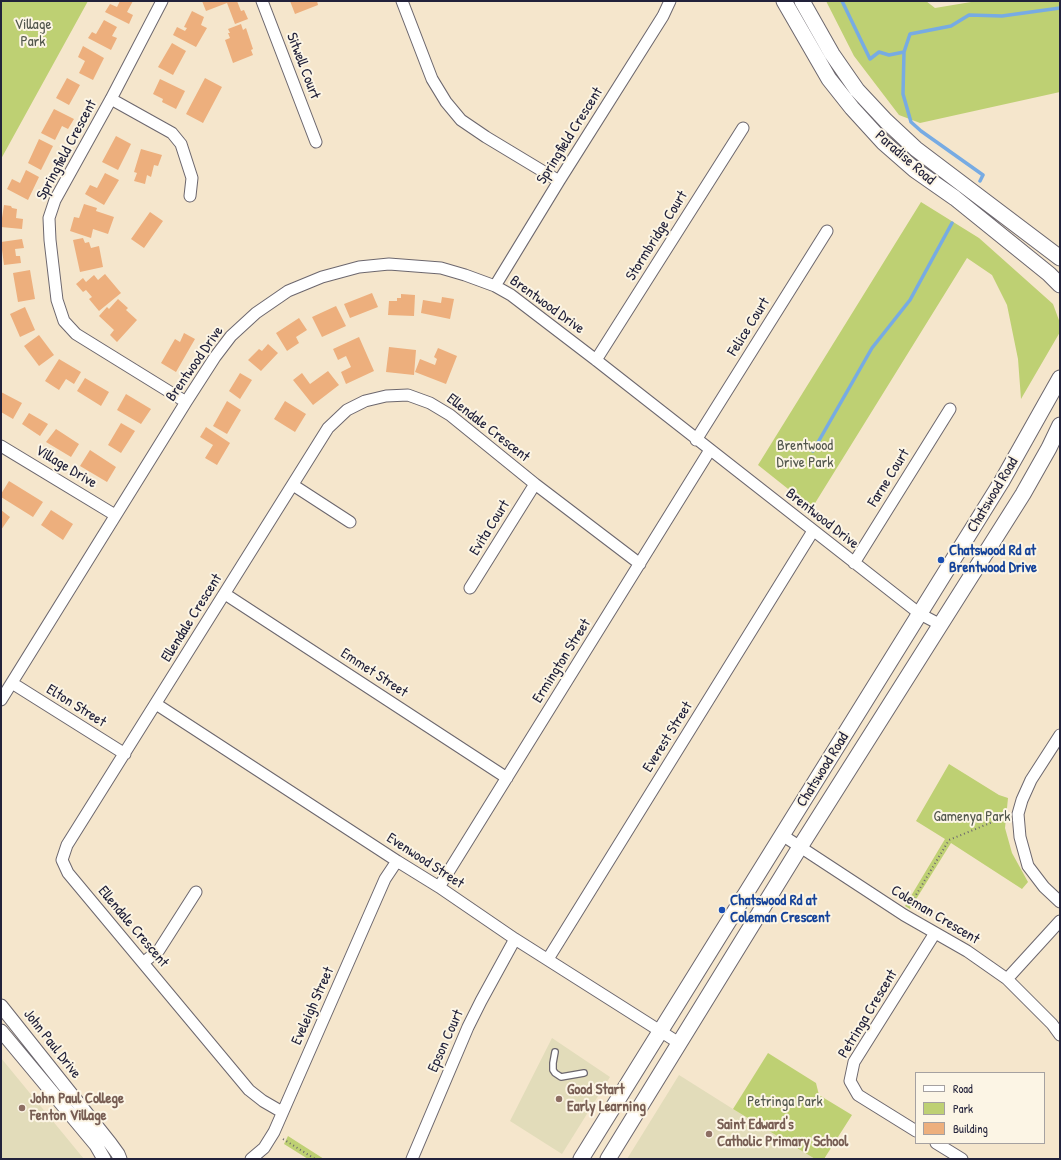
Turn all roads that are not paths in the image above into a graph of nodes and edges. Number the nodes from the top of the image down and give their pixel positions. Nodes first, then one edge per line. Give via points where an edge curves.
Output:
1 (162, 1) edge
2 (262, 1) edge
3 (402, 1) edge
4 (670, 1) edge
5 (784, 1) edge
6 (802, 1) edge
7 (111, 99) junction
8 (743, 128) dead end
9 (316, 142) dead end
10 (559, 180) junction
11 (190, 196) dead end
12 (827, 231) dead end
13 (1060, 258) edge
14 (1060, 285) edge
15 (495, 286) junction
16 (596, 360) junction
17 (1060, 378) edge
18 (186, 402) junction
19 (950, 409) dead end
20 (1060, 425) edge
21 (696, 440) junction
22 (1, 446) edge
23 (710, 450) junction
24 (535, 484) junction
25 (293, 485) junction
26 (115, 515) junction
27 (350, 522) dead end
28 (813, 530) junction
29 (854, 563) junction
30 (640, 564) junction
31 (470, 588) dead end
32 (225, 594) junction
33 (920, 614) junction
34 (941, 625) junction
35 (12, 683) junction
36 (1, 700) edge
37 (156, 704) junction
38 (1060, 735) edge
39 (125, 754) junction
40 (507, 778) junction
41 (782, 835) junction
42 (800, 846) junction
43 (397, 861) junction
44 (439, 887) junction
45 (196, 892) dead end
46 (1060, 902) edge
47 (1060, 921) edge
48 (935, 934) junction
49 (515, 939) junction
50 (548, 959) junction
51 (144, 962) junction
52 (1007, 979) junction
53 (1, 1006) edge
54 (660, 1030) junction
55 (1, 1031) edge
56 (1060, 1035) edge
57 (679, 1043) junction
58 (555, 1052) dead end
59 (584, 1073) dead end
60 (282, 1112) junction
61 (915, 1130) edge
62 (938, 1144) edge
63 (104, 1159) edge
64 (120, 1159) edge
65 (251, 1159) edge
66 (412, 1159) edge
67 (581, 1159) edge
68 (608, 1159) edge
69 (962, 1159) edge

1 - 7 street, Springfield Crescent
2 - 9 street, Sitwell Court
3 - 10 street via 432,79 446,102 462,120
4 - 10 street, Springfield Crescent
5 - 14 main road, Paradise Road via 829,79 884,142
6 - 13 main road, Paradise Road via 832,54 857,90 886,121 916,149
7 - 11 street via 172,133 181,144 192,178
7 - 18 street, Springfield Crescent via 55,200 49,218 58,300 64,321 76,334
8 - 16 street, Stormbridge Court
10 - 15 street, Springfield Crescent
12 - 21 street, Felice Court
15 - 16 street, Brentwood Drive via 511,295
15 - 18 street, Brentwood Drive via 441,268 396,264 359,267 322,277 288,290 246,322 215,357
16 - 21 street, Brentwood Drive
17 - 33 main road, Chatswood Road via 1002,481
18 - 26 street, Brentwood Drive
19 - 29 street, Farne Court
20 - 34 main road, Chatswood Road via 1023,494
21 - 23 street, Brentwood Drive
22 - 26 street, Village Drive
23 - 28 street, Brentwood Drive
23 - 30 street, Ermington Street
24 - 25 street, Ellendale Crescent via 450,415 430,403 408,395 379,397 347,410 328,428
24 - 30 street, Ellendale Crescent
24 - 31 street, Evita Court
25 - 27 street
25 - 32 street, Ellendale Crescent
26 - 35 street, Brentwood Drive
28 - 29 street, Brentwood Drive
28 - 50 street, Everest Street
29 - 33 street, Brentwood Drive
30 - 40 street, Ermington Street
32 - 37 street, Ellendale Crescent
32 - 40 street, Emmet Street
33 - 34 street, Brentwood Drive
33 - 41 main road, Chatswood Road
34 - 42 main road, Chatswood Road
35 - 36 street, Brentwood Drive
35 - 39 street, Elton Street
37 - 39 street, Ellendale Crescent
37 - 43 street, Evenwood Street
38 - 46 street via 1032,780 1018,814 1020,837 1028,866
39 - 51 street, Ellendale Crescent via 67,845 62,860 68,873
40 - 44 street, Ermington Street
41 - 42 street, Coleman Crescent
41 - 54 main road, Chatswood Road
42 - 48 street, Coleman Crescent
42 - 57 main road, Chatswood Road
43 - 44 street, Evenwood Street
43 - 60 street, Eveleigh Street via 385,880
44 - 49 street, Evenwood Street
45 - 51 street via 159,950
47 - 52 street
48 - 52 street, Coleman Crescent via 967,951
48 - 61 street, Petringa Crescent via 854,1062 850,1081 858,1095
49 - 50 street, Evenwood Street
49 - 66 street, Epson Court via 468,1027
50 - 54 street, Evenwood Street
51 - 60 street, Ellendale Crescent via 249,1090
52 - 56 street, Coleman Crescent
53 - 64 street, John Paul Drive
54 - 57 street, Evenwood Street
54 - 67 main road, Chatswood Road
55 - 63 street, John Paul Drive via 96,1145
57 - 68 main road, Chatswood Road
58 - 59 lane via 555,1074 561,1077
60 - 65 street, Eveleigh Street via 264,1148
62 - 69 street

